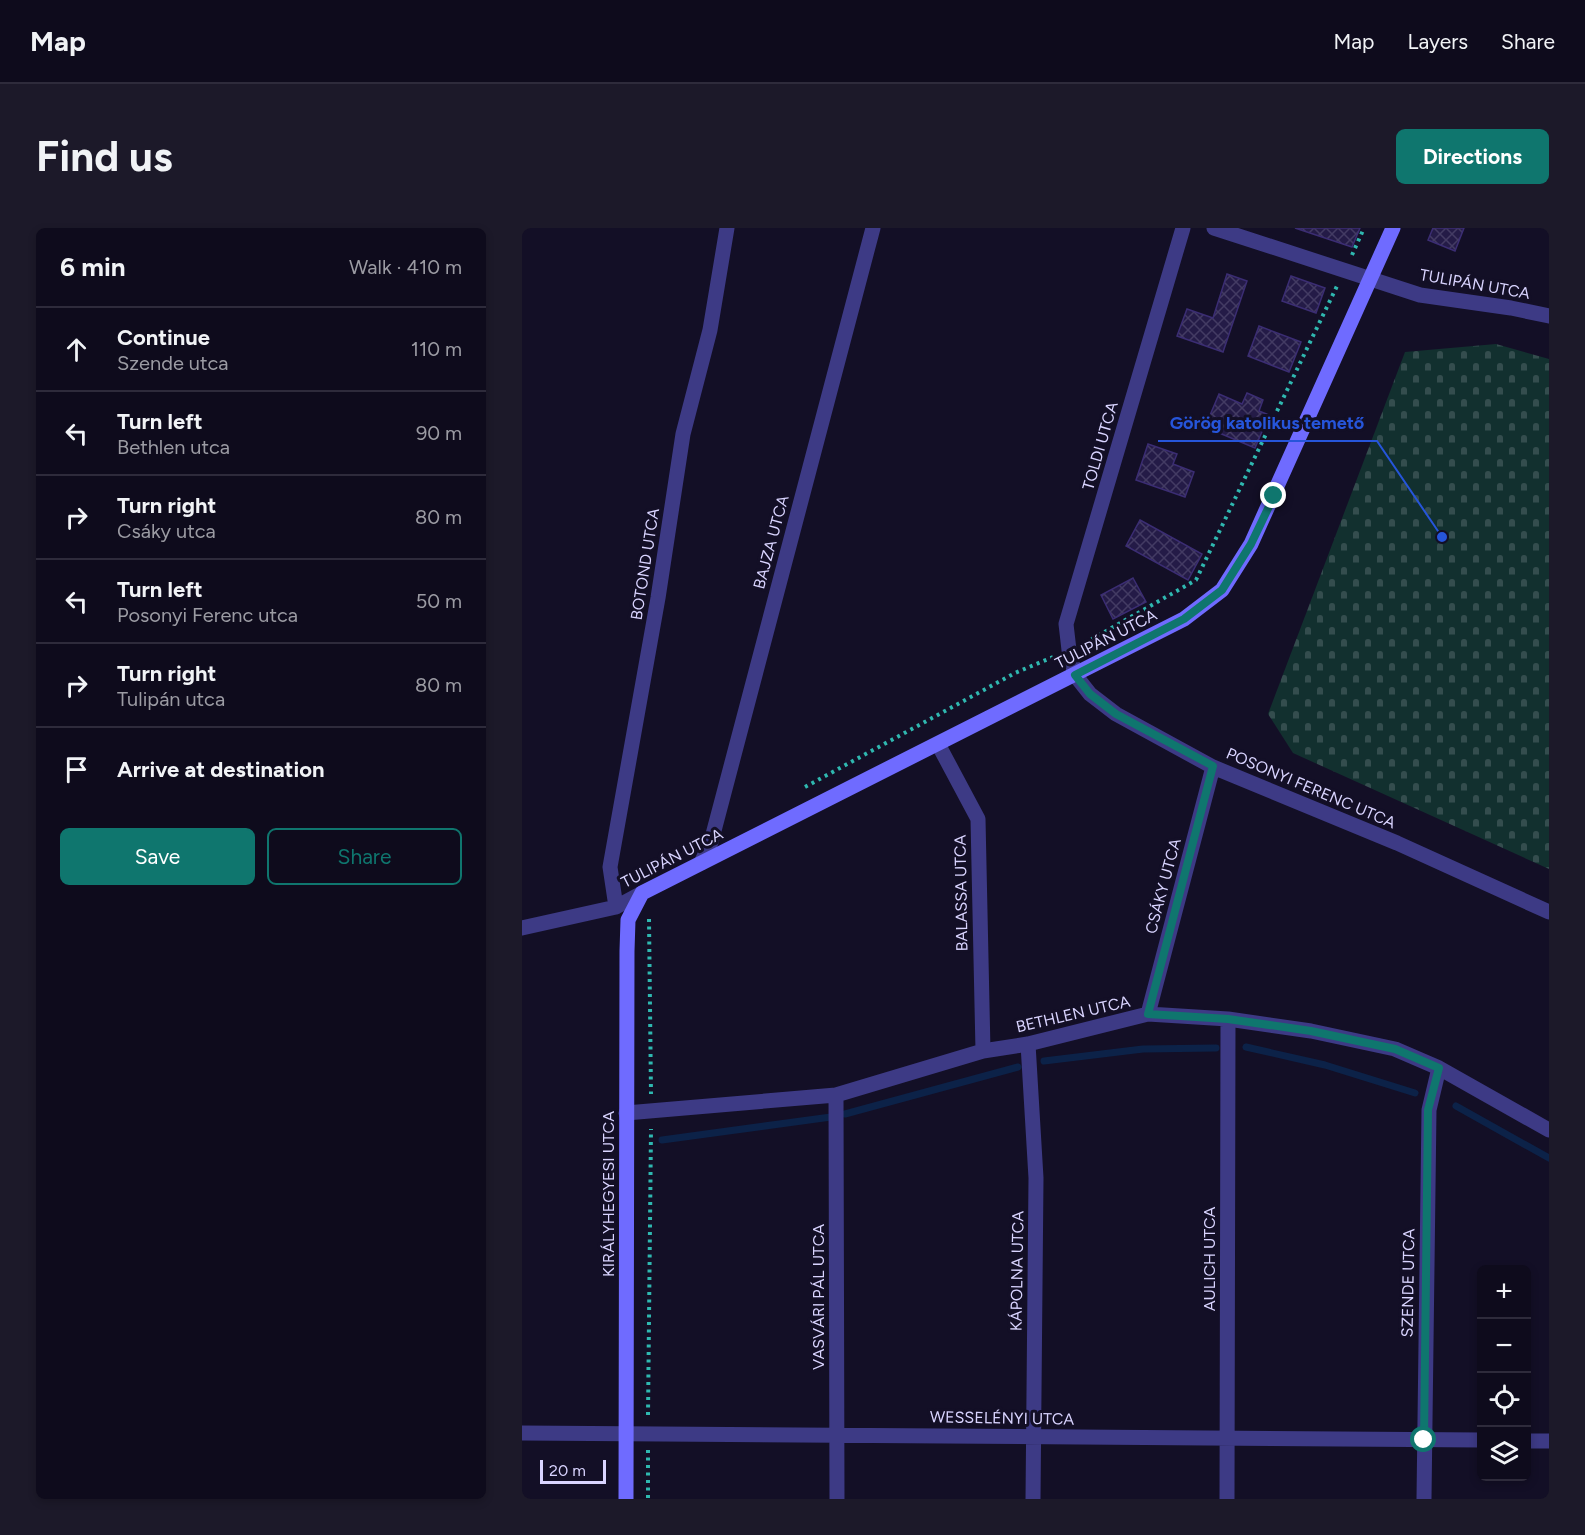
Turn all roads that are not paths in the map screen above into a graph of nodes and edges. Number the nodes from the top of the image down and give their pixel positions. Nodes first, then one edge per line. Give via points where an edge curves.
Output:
1 (727, 228) edge
2 (873, 228) edge
3 (1183, 228) edge
4 (1214, 228) edge
5 (1393, 228) edge
6 (1370, 279) junction
7 (1549, 316) edge
8 (1075, 675) junction
9 (938, 744) junction
10 (1213, 766) junction
11 (701, 863) junction
12 (645, 891) junction
13 (616, 907) junction
14 (1549, 912) edge
15 (522, 928) edge
16 (1148, 1014) junction
17 (1228, 1019) junction
18 (1028, 1044) junction
19 (983, 1051) junction
20 (1439, 1068) junction
21 (836, 1095) junction
22 (626, 1113) junction
23 (1549, 1130) edge
24 (522, 1433) edge
25 (626, 1433) junction
26 (837, 1434) junction
27 (1033, 1436) junction
28 (1227, 1438) junction
29 (1424, 1440) junction
30 (1477, 1440) edge
31 (1531, 1441) edge
32 (1549, 1441) edge
33 (626, 1499) edge
34 (837, 1499) edge
35 (1033, 1499) edge
36 (1227, 1499) edge
37 (1424, 1499) edge

1 - 13 street, BOTOND UTCA via 710,330 683,434 610,867
2 - 11 street, BAJZA UTCA via 714,830
3 - 8 street, TOLDI UTCA via 1066,624
4 - 6 street
5 - 6 main road
6 - 7 street, TULIPÁN UTCA via 1420,295
6 - 8 main road, TULIPÁN UTCA via 1251,544 1222,590 1184,619
8 - 9 main road, TULIPÁN UTCA
8 - 10 street, POSONYI FERENC UTCA via 1090,694 1116,714
9 - 11 main road, TULIPÁN UTCA
9 - 19 street, BALASSA UTCA via 978,819
10 - 14 street, POSONYI FERENC UTCA
10 - 16 street, CSÁKY UTCA
11 - 12 main road, TULIPÁN UTCA
12 - 13 street, TULIPÁN UTCA
12 - 22 main road, KIRÁLYHEGYESI UTCA via 628,920
13 - 15 street, TULIPÁN UTCA
16 - 17 street, BETHLEN UTCA
16 - 18 street, BETHLEN UTCA
17 - 20 street, BETHLEN UTCA via 1395,1049
17 - 28 street, AULICH UTCA
18 - 19 street, BETHLEN UTCA
18 - 27 street, KÁPOLNA UTCA via 1036,1178
19 - 21 street, BETHLEN UTCA
20 - 23 street, BETHLEN UTCA
20 - 29 street, SZENDE UTCA via 1428,1110
21 - 22 street, BETHLEN UTCA
21 - 26 street, VASVÁRI PÁL UTCA
22 - 25 main road, KIRÁLYHEGYESI UTCA
24 - 25 street, WESSELÉNYI UTCA
25 - 26 street, WESSELÉNYI UTCA
25 - 33 main road, KIRÁLYHEGYESI UTCA
26 - 27 street, WESSELÉNYI UTCA
26 - 34 street, VASVÁRI PÁL UTCA
27 - 28 street, WESSELÉNYI UTCA
27 - 35 street, KÁPOLNA UTCA
28 - 29 street, WESSELÉNYI UTCA
28 - 36 street, AULICH UTCA
29 - 30 street, WESSELÉNYI UTCA
29 - 37 street, SZENDE UTCA
31 - 32 street

